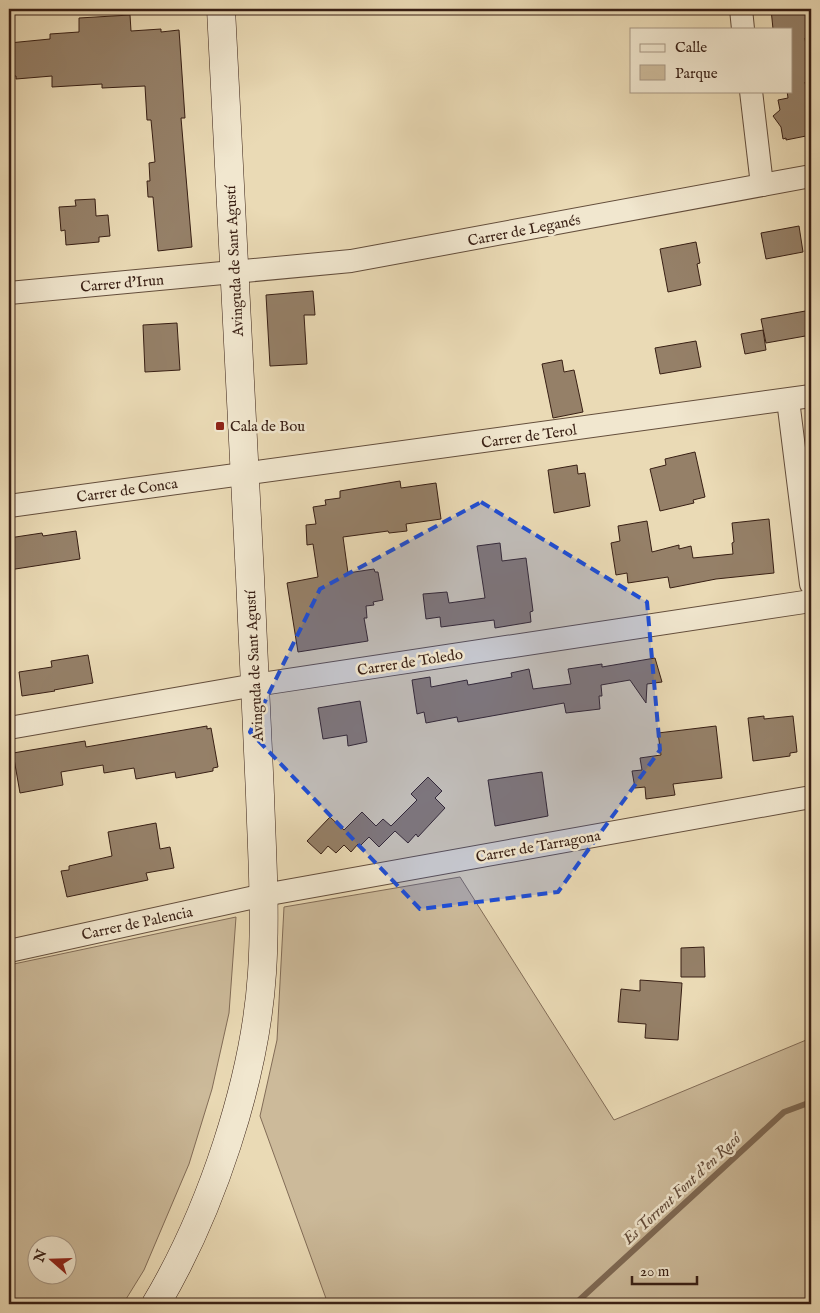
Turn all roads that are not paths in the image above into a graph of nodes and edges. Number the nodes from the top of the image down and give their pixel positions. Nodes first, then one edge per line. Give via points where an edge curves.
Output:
1 (221, 9) edge
2 (741, 9) edge
3 (743, 28) edge
4 (750, 92) edge
5 (811, 176) edge
6 (762, 185) junction
7 (235, 273) junction
8 (9, 293) edge
9 (811, 396) edge
10 (788, 400) junction
11 (246, 474) junction
12 (9, 506) edge
13 (811, 584) edge
14 (811, 601) edge
15 (255, 686) junction
16 (9, 728) edge
17 (811, 797) edge
18 (264, 895) junction
19 (9, 951) edge
20 (156, 1304) edge

1 - 7 street, Avinguda de Sant Agustí
2 - 3 street
4 - 6 street
5 - 6 street, Carrer de Leganés
6 - 7 street, Carrer de Leganés via 351,261
7 - 8 street, Carrer d'Irun
7 - 11 street, Avinguda de Sant Agustí
9 - 10 street, Carrer de Terol
10 - 11 street, Carrer de Terol
10 - 13 street
11 - 12 street, Carrer de Conca
11 - 15 street, Avinguda de Sant Agustí
14 - 15 street, Carrer de Toledo
15 - 16 street, Carrer de Toledo
15 - 18 street, Avinguda de Sant Agustí
17 - 18 street, Carrer de Tarragona
18 - 19 street, Carrer de Palencia
18 - 20 street, Avinguda de Sant Agustí via 262,974 244,1085 223,1156 199,1220

